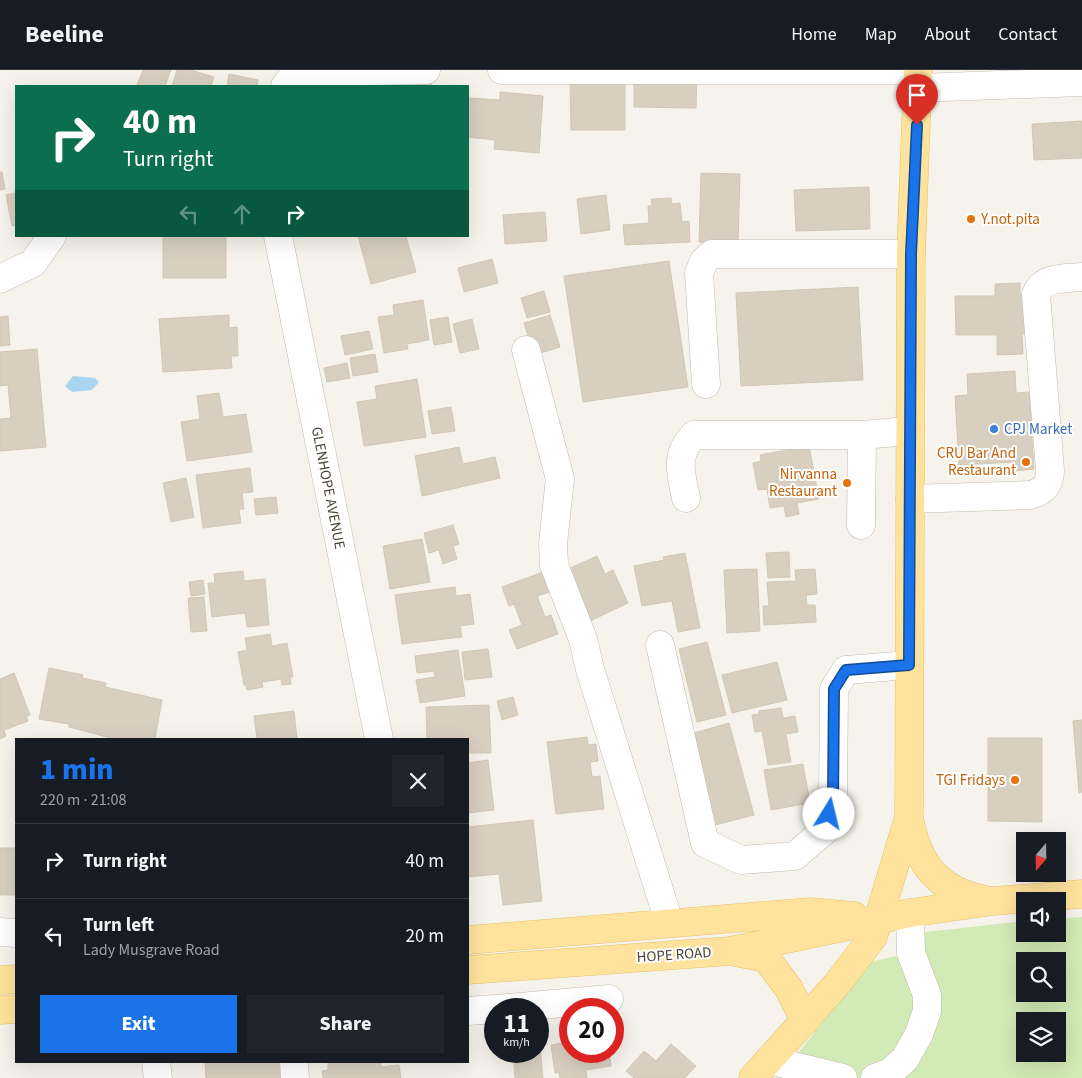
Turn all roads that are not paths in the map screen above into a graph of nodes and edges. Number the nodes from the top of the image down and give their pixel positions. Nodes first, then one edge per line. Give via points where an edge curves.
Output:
1 (426, 70) edge
2 (502, 70) edge
3 (918, 76) edge
4 (1082, 82) edge
5 (286, 85) edge
6 (51, 237) edge
7 (278, 237) edge
8 (911, 254) junction
9 (1082, 277) edge
10 (0, 279) edge
11 (526, 350) dead end
12 (706, 384) dead end
13 (910, 431) junction
14 (862, 435) junction
15 (686, 498) dead end
16 (910, 499) junction
17 (861, 525) dead end
18 (660, 645) dead end
19 (909, 665) junction
20 (379, 738) edge
21 (909, 818) junction
22 (1082, 894) edge
23 (993, 902) junction
24 (910, 913) junction
25 (878, 919) junction
26 (669, 922) junction
27 (0, 932) edge
28 (15, 933) edge
29 (469, 940) edge
30 (730, 951) junction
31 (469, 970) edge
32 (15, 979) edge
33 (0, 980) edge
34 (15, 1009) edge
35 (0, 1010) edge
36 (484, 1010) edge
37 (469, 1011) edge
38 (805, 1021) junction
39 (156, 1063) edge
40 (294, 1063) edge
41 (761, 1069) edge
42 (158, 1078) edge
43 (295, 1078) edge
44 (843, 1078) edge
45 (875, 1078) edge

1 - 5 street via 307,72 292,76
2 - 3 street
3 - 4 street
3 - 8 main road
6 - 10 street via 33,263
7 - 20 street, GLENHOPE AVENUE
8 - 12 street via 712,254 704,261 699,273
8 - 13 main road
9 - 16 street via 1048,281 1038,288 1036,295 1050,470 1046,488 1030,495
11 - 26 street via 560,479 554,565 583,639
13 - 14 street
13 - 16 main road
14 - 15 street via 694,435 684,446 679,466
14 - 17 street
16 - 19 main road
18 - 19 street via 705,843 741,860 795,856 825,830 833,799 834,689 846,670
19 - 21 main road
21 - 23 main road via 913,843 926,866 944,885 967,897
21 - 25 main road
22 - 23 main road, HOPE ROAD
23 - 24 main road, HOPE ROAD
24 - 25 main road, HOPE ROAD
24 - 45 street via 911,953 927,995 927,1011 905,1059 889,1073
25 - 26 main road, HOPE ROAD via 810,912
25 - 30 main road, HOPE ROAD
25 - 38 main road via 873,937 862,954
26 - 29 main road, HOPE ROAD
27 - 28 street
30 - 31 main road, HOPE ROAD
30 - 38 main road via 766,958 789,989
32 - 33 main road
34 - 35 main road
36 - 37 street
38 - 41 main road
39 - 42 street
40 - 43 street
41 - 44 street

